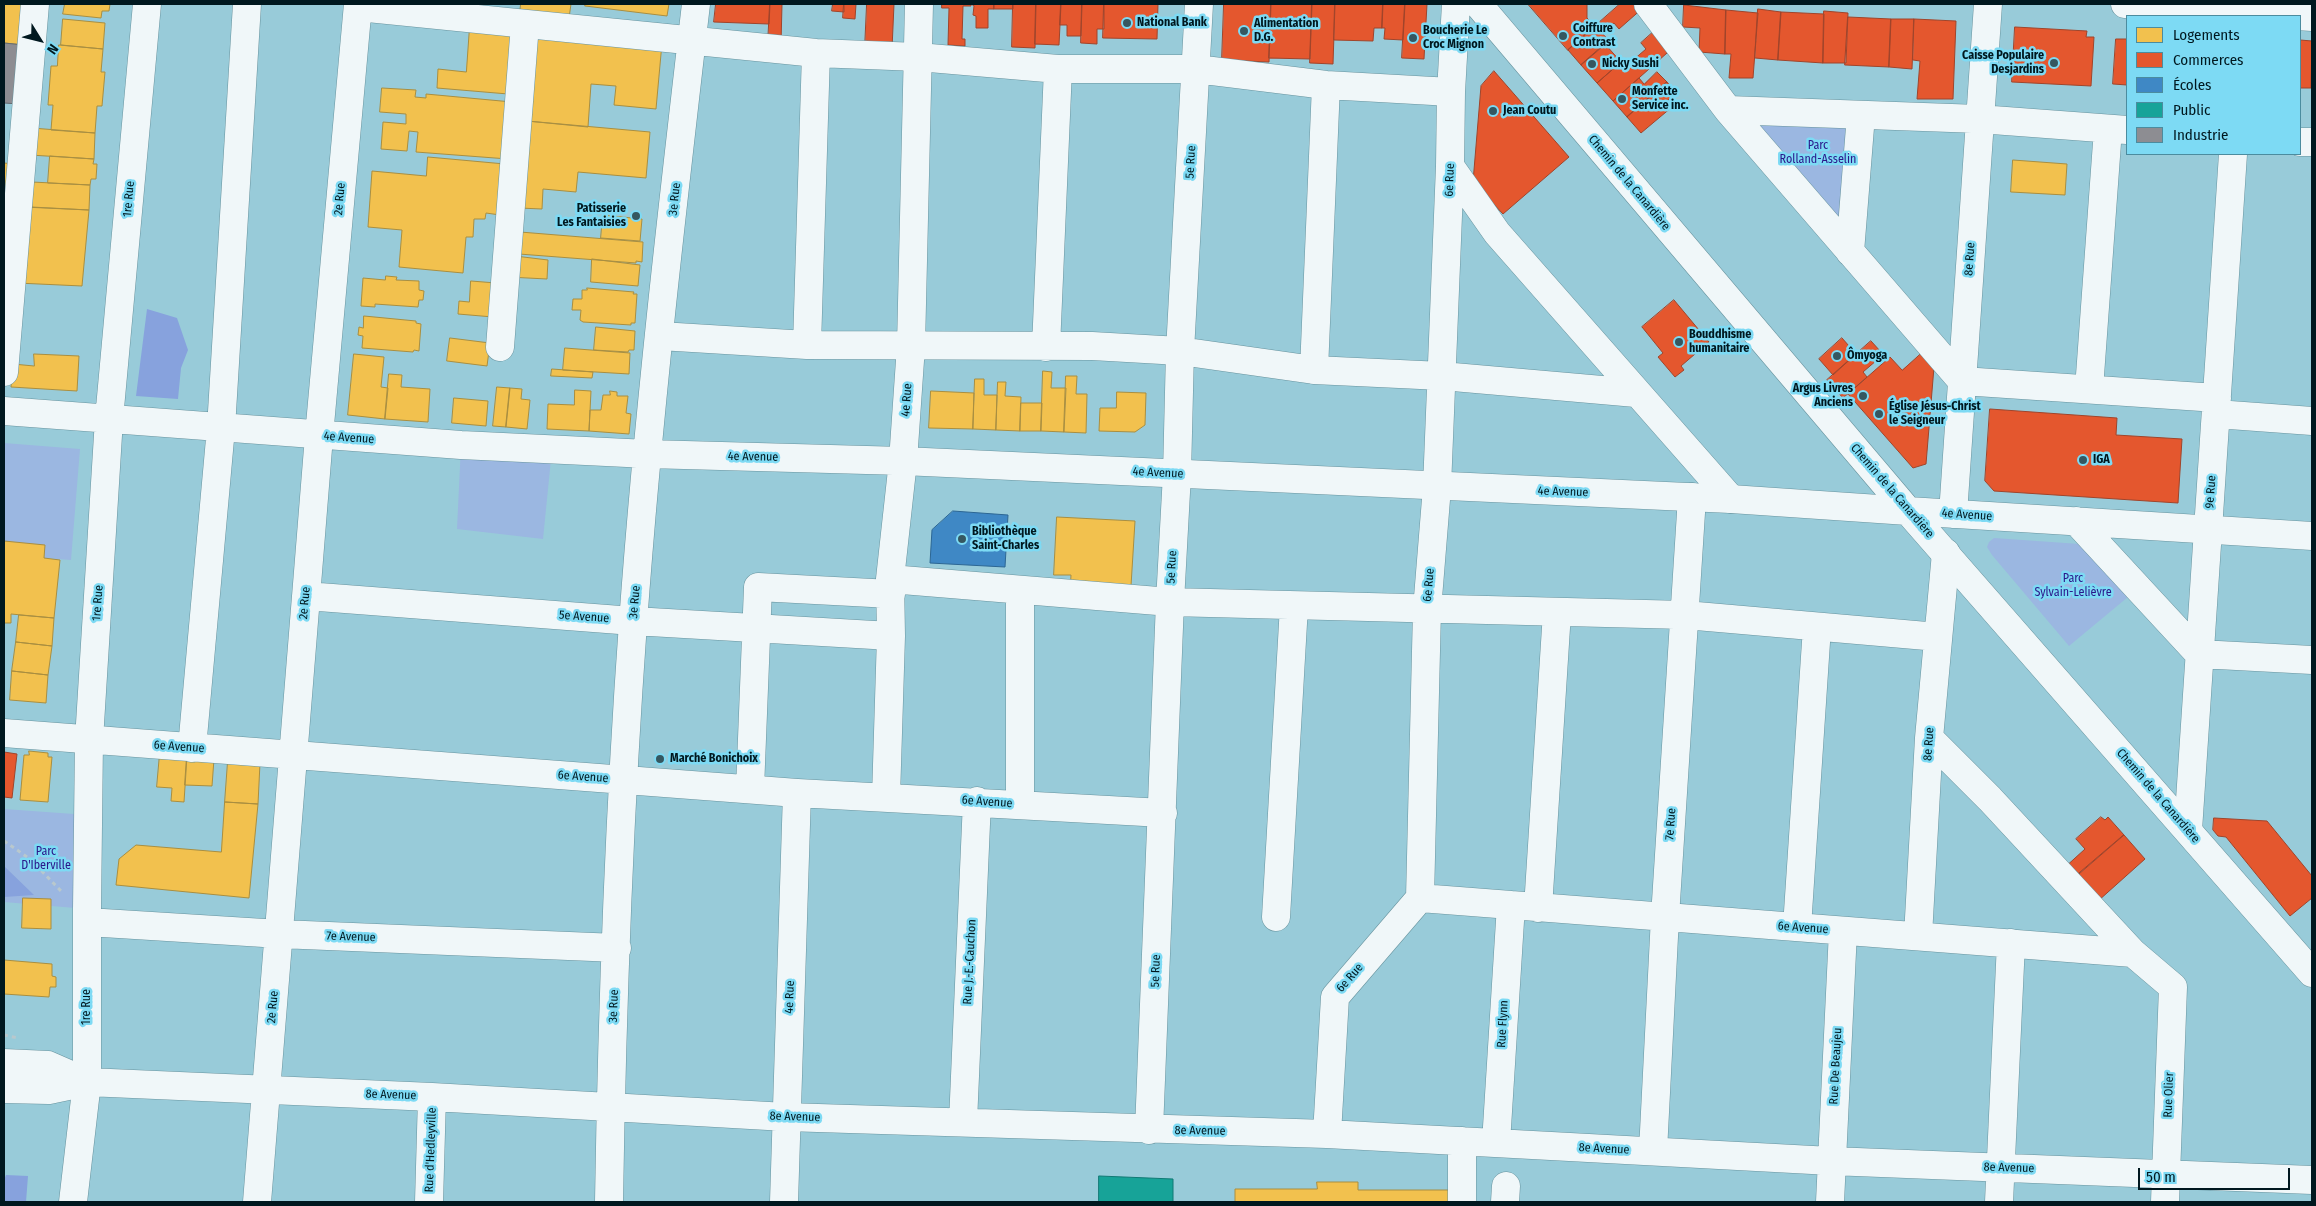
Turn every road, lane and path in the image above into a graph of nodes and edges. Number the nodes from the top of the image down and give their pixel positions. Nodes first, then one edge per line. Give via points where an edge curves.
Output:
1 (35, 4) edge
2 (147, 4) edge
3 (247, 4) edge
4 (696, 4) edge
5 (919, 4) edge
6 (1199, 4) edge
7 (1456, 4) edge
8 (1478, 4) edge
9 (1648, 4) edge
10 (1988, 4) edge
11 (2125, 4) edge
12 (358, 5) edge
13 (2244, 11) edge
14 (2289, 15) edge
15 (525, 24) junction
16 (692, 39) junction
17 (816, 53) junction
18 (918, 57) junction
19 (1058, 69) junction
20 (1196, 69) junction
21 (1326, 85) junction
22 (1451, 92) junction
23 (1728, 110) junction
24 (1862, 114) junction
25 (1979, 119) junction
26 (2118, 129) edge
27 (2233, 155) edge
28 (1450, 166) junction
29 (1850, 252) junction
30 (660, 336) junction
31 (807, 345) junction
32 (911, 346) junction
33 (500, 347) dead end
34 (1046, 347) junction
35 (1180, 351) junction
36 (1314, 370) junction
37 (4, 372) edge
38 (1442, 376) junction
39 (1962, 381) junction
40 (2089, 389) junction
41 (1636, 392) junction
42 (2216, 406) junction
43 (4, 411) edge
44 (109, 419) junction
45 (2312, 421) edge
46 (221, 428) junction
47 (319, 436) junction
48 (648, 454) junction
49 (902, 461) junction
50 (1177, 474) junction
51 (1437, 487) junction
52 (1692, 497) junction
53 (1731, 499) junction
54 (1908, 511) junction
55 (1953, 514) junction
56 (2076, 521) junction
57 (2208, 529) junction
58 (2312, 536) edge
59 (1946, 553) junction
60 (891, 587) junction
61 (1020, 590) junction
62 (306, 596) junction
63 (1170, 602) junction
64 (1294, 606) junction
65 (1427, 610) junction
66 (1557, 612) junction
67 (1685, 614) junction
68 (634, 621) junction
69 (1817, 626) junction
70 (757, 628) junction
71 (891, 636) junction
72 (1938, 638) junction
73 (2199, 654) junction
74 (2312, 660) edge
75 (4, 733) edge
76 (1929, 738) junction
77 (89, 740) junction
78 (192, 748) junction
79 (293, 755) junction
80 (623, 780) junction
81 (750, 789) junction
82 (797, 792) junction
83 (886, 797) junction
84 (977, 801) junction
85 (1020, 804) junction
86 (1163, 813) junction
87 (2188, 830) junction
88 (4, 841) edge
89 (1420, 898) junction
90 (1511, 906) junction
91 (1538, 908) junction
92 (87, 915) junction
93 (1276, 917) dead end
94 (1665, 917) junction
95 (1797, 927) junction
96 (1843, 931) junction
97 (280, 934) junction
98 (1918, 936) junction
99 (2011, 944) junction
100 (617, 948) junction
101 (2133, 953) junction
102 (2312, 973) edge
103 (4, 1064) edge
104 (87, 1082) junction
105 (4, 1089) edge
106 (266, 1091) junction
107 (432, 1097) junction
108 (610, 1106) junction
109 (786, 1117) junction
110 (962, 1122) junction
111 (1149, 1130) junction
112 (1327, 1134) junction
113 (1462, 1141) junction
114 (1496, 1144) junction
115 (1653, 1151) junction
116 (1831, 1161) junction
117 (2000, 1168) junction
118 (2166, 1174) junction
119 (2312, 1180) edge
120 (73, 1202) edge
121 (257, 1202) edge
122 (429, 1202) edge
123 (609, 1202) edge
124 (784, 1202) edge
125 (1462, 1202) edge
126 (1830, 1202) edge
127 (1999, 1202) edge
128 (2165, 1202) edge

1 - 37 main road
2 - 44 main road, 1re Rue
3 - 46 main road
4 - 16 main road, 3e Rue
5 - 18 main road, 4e Rue
6 - 20 main road, 5e Rue
7 - 22 main road, 6e Rue
8 - 54 main road, Chemin de la Canardière
9 - 23 main road
10 - 25 main road, 8e Rue
11 - 13 main road
12 - 15 main road
12 - 47 main road, 2e Rue
13 - 14 main road
15 - 16 main road
15 - 33 main road
16 - 17 main road
16 - 30 main road, 3e Rue
17 - 18 main road
17 - 31 main road
18 - 19 main road
18 - 32 main road, 4e Rue
19 - 20 main road
19 - 34 main road
20 - 21 main road
20 - 35 main road, 5e Rue
21 - 22 main road
21 - 36 main road
22 - 28 main road, 6e Rue
23 - 24 main road
23 - 29 main road
24 - 25 main road
24 - 29 main road
25 - 26 main road
25 - 39 main road, 8e Rue
26 - 40 main road
27 - 42 main road, 9e Rue
28 - 38 main road, 6e Rue
28 - 41 main road via 1497,233
29 - 39 main road
30 - 31 main road
30 - 48 main road, 3e Rue
31 - 32 main road
32 - 34 main road
32 - 49 main road, 4e Rue
34 - 35 main road
35 - 36 main road
35 - 50 main road, 5e Rue
36 - 38 main road
38 - 41 main road
38 - 51 main road, 6e Rue
39 - 40 main road
39 - 55 main road, 8e Rue
40 - 42 main road
41 - 53 main road
42 - 45 main road
42 - 57 main road, 9e Rue
43 - 44 main road, 4e Avenue
44 - 46 main road, 4e Avenue
44 - 77 main road, 1re Rue
46 - 47 main road, 4e Avenue
46 - 78 main road
47 - 48 main road, 4e Avenue
47 - 62 main road, 2e Rue
48 - 49 main road, 4e Avenue
48 - 68 main road, 3e Rue
49 - 50 main road, 4e Avenue
49 - 60 main road, 4e Rue
50 - 51 main road, 4e Avenue
50 - 63 main road, 5e Rue
51 - 52 main road, 4e Avenue
51 - 65 main road, 6e Rue
52 - 53 main road, 4e Avenue
52 - 67 main road, 7e Rue
53 - 54 main road, 4e Avenue
54 - 55 main road, 4e Avenue
54 - 59 main road, Chemin de la Canardière
55 - 56 main road, 4e Avenue
56 - 57 main road, 4e Avenue
56 - 73 main road
57 - 58 main road, 4e Avenue
57 - 73 main road, 9e Rue
59 - 72 main road, 8e Rue
59 - 87 main road, Chemin de la Canardière
60 - 61 main road
60 - 70 main road via 758,587
60 - 71 main road, 4e Rue
61 - 63 main road
61 - 85 main road
62 - 68 main road, 5e Avenue
62 - 79 main road, 2e Rue
63 - 64 main road
63 - 86 main road, 5e Rue
64 - 65 main road
64 - 93 main road
65 - 66 main road
65 - 89 main road, 6e Rue
66 - 67 main road
66 - 91 main road
67 - 69 main road
67 - 94 main road, 7e Rue
68 - 70 main road, 5e Avenue
68 - 80 main road, 3e Rue
69 - 72 main road
69 - 95 main road
70 - 71 main road, 5e Avenue
70 - 81 main road
71 - 83 main road, 4e Rue
72 - 76 main road, 8e Rue
73 - 74 main road
73 - 87 main road, 9e Rue
75 - 77 main road, 6e Avenue
76 - 98 main road, 8e Rue
76 - 101 main road
77 - 78 main road, 6e Avenue
77 - 92 main road, 1re Rue
78 - 79 main road, 6e Avenue
79 - 80 main road, 6e Avenue
79 - 97 main road, 2e Rue
80 - 81 main road, 6e Avenue
80 - 100 main road, 3e Rue
81 - 82 main road, 6e Avenue
82 - 83 main road, 6e Avenue
82 - 109 main road, 4e Rue
83 - 84 main road, 6e Avenue
84 - 85 main road, 6e Avenue
84 - 110 main road, Rue J.-E.-Cauchon
85 - 86 main road, 6e Avenue
86 - 111 main road, 5e Rue
87 - 102 main road, Chemin de la Canardière
88 - 92 path via 30,859
89 - 90 main road, 6e Avenue
89 - 112 main road, 6e Rue via 1334,997
90 - 91 main road, 6e Avenue
90 - 114 main road, Rue Flynn
91 - 94 main road, 6e Avenue
92 - 97 main road, 7e Avenue
92 - 104 main road, 1re Rue
94 - 95 main road, 6e Avenue
94 - 115 main road, 7e Rue
95 - 96 main road, 6e Avenue
96 - 98 main road, 6e Avenue
96 - 116 main road, Rue De Beaujeu
97 - 100 main road, 7e Avenue
97 - 106 main road, 2e Rue
98 - 99 main road, 6e Avenue
99 - 101 main road, 6e Avenue
99 - 117 main road
100 - 108 main road, 3e Rue
101 - 118 main road, Rue Olier via 2173,987
103 - 104 main road via 48,1065
104 - 105 main road via 49,1090
104 - 106 main road, 8e Avenue
104 - 120 main road, 1re Rue
106 - 107 main road, 8e Avenue
106 - 121 main road, 2e Rue
107 - 108 main road, 8e Avenue
107 - 122 main road, Rue d'Hedleyville
108 - 109 main road, 8e Avenue
108 - 123 main road, 3e Rue
109 - 110 main road, 8e Avenue
109 - 124 main road, 4e Rue
110 - 111 main road, 8e Avenue
111 - 112 main road, 8e Avenue
112 - 113 main road, 8e Avenue
113 - 114 main road, 8e Avenue
113 - 125 main road
114 - 115 main road, 8e Avenue
115 - 116 main road, 8e Avenue
116 - 117 main road, 8e Avenue
116 - 126 main road, Rue De Beaujeu
117 - 118 main road, 8e Avenue
117 - 127 main road
118 - 119 main road, 8e Avenue
118 - 128 main road, Rue Olier

